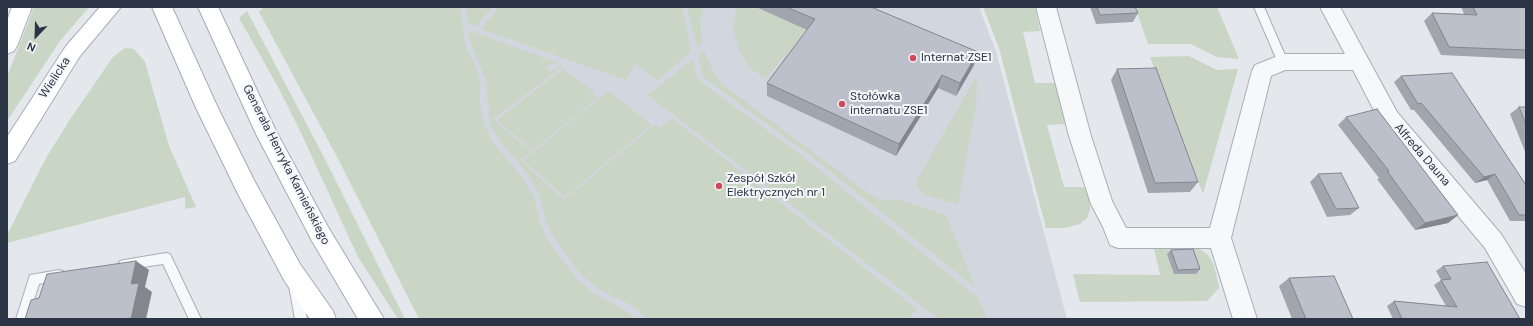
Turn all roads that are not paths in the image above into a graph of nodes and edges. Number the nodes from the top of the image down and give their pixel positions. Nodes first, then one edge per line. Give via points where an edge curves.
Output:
1 (22, 7) edge
2 (110, 7) edge
3 (162, 7) edge
4 (208, 7) edge
5 (1046, 7) edge
6 (1259, 7) edge
7 (1330, 7) edge
8 (7, 46) edge
9 (1283, 62) junction
10 (1359, 62) junction
11 (7, 155) edge
12 (1219, 238) junction
13 (112, 267) edge
14 (292, 272) junction
15 (73, 273) edge
16 (1526, 296) edge
17 (22, 319) edge
18 (195, 319) edge
19 (301, 319) edge
20 (324, 319) edge
21 (372, 319) edge
22 (1245, 319) edge

1 - 8 main road
2 - 11 main road, Wielicka via 73,51
3 - 14 main road via 207,108
4 - 21 main road, Generała Henryka Kamieńskiego via 267,134 320,234
5 - 12 street via 1080,136 1102,204 1118,238
6 - 9 lane
7 - 10 street, Alfreda Dauna
9 - 10 street
9 - 12 street via 1262,71
10 - 16 street, Alfreda Dauna via 1389,118 1493,241
12 - 22 street
13 - 18 lane via 166,258
14 - 19 lane
14 - 20 main road
15 - 17 lane via 34,279

